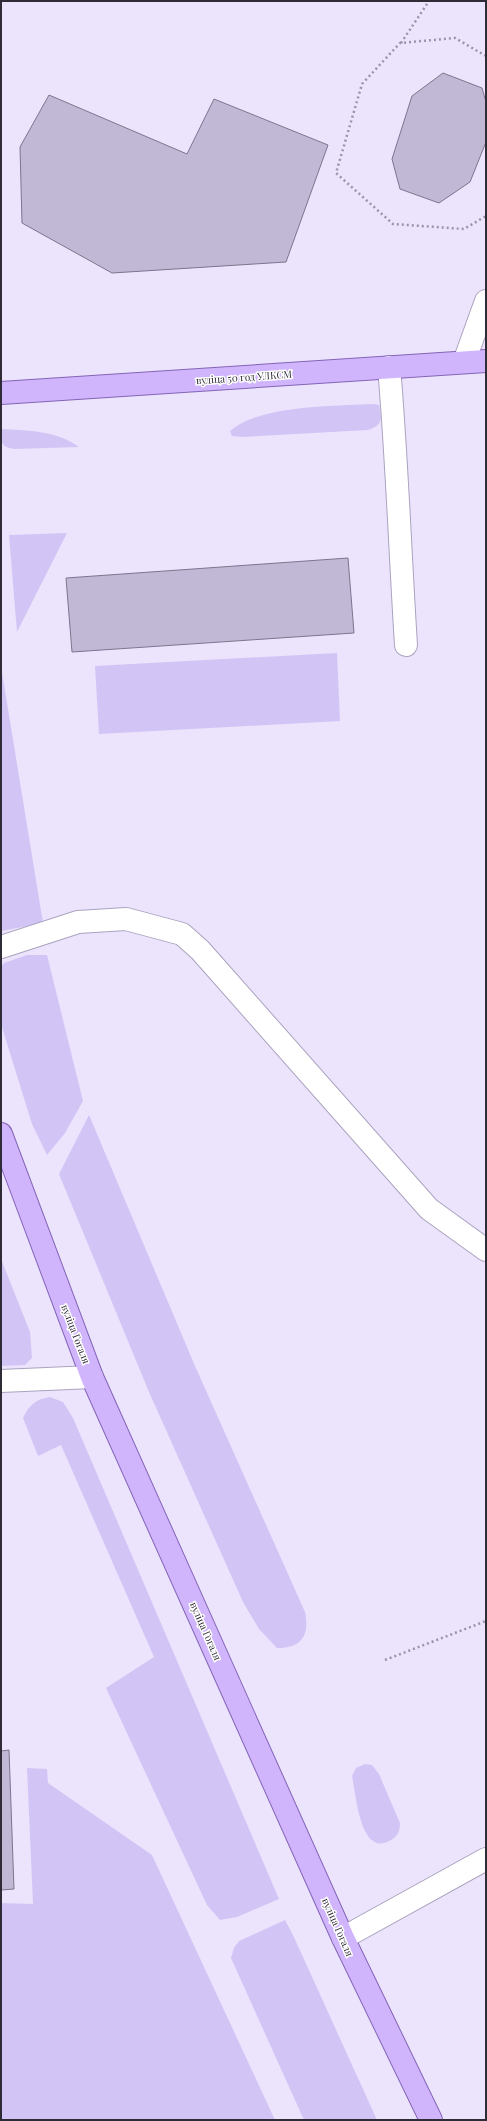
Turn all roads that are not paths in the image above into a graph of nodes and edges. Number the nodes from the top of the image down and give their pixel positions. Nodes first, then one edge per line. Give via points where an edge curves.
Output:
1 (486, 301) edge
2 (486, 360) edge
3 (464, 362) junction
4 (389, 367) junction
5 (1, 392) edge
6 (406, 645) dead end
7 (1, 947) edge
8 (1, 1134) edge
9 (486, 1250) edge
10 (92, 1377) junction
11 (1, 1380) edge
12 (486, 1859) edge
13 (343, 1938) junction
14 (430, 2120) edge

1 - 3 street
2 - 3 main road, вуліца 50 год УЛКСМ
3 - 4 main road, вуліца 50 год УЛКСМ
4 - 5 main road, вуліца 50 год УЛКСМ
4 - 6 street
7 - 9 street via 78,922 126,919 182,934 200,950 429,1209
8 - 10 main road, вуліца Гогаля
10 - 11 street
10 - 13 main road, вуліца Гогаля
12 - 13 street
13 - 14 main road, вуліца Гогаля

